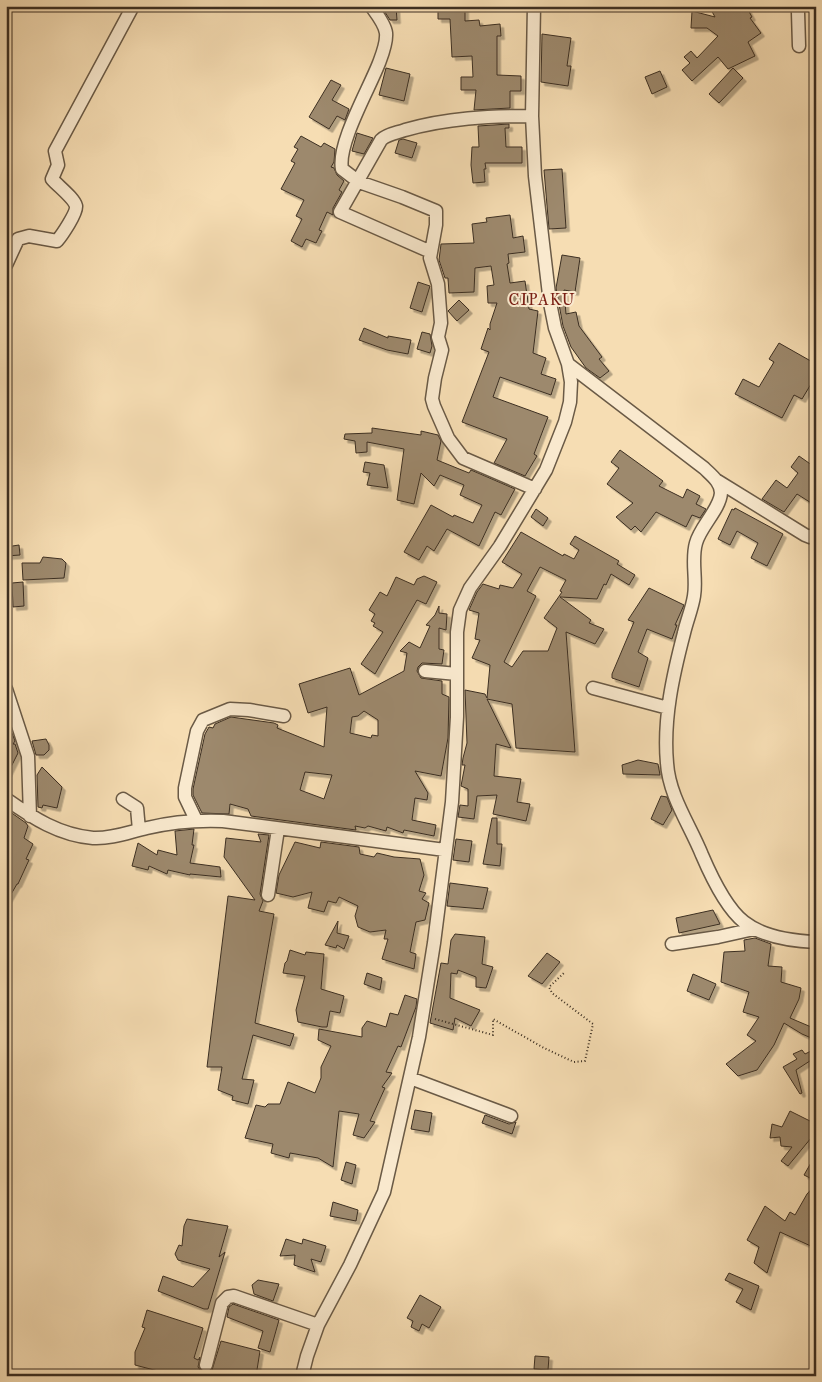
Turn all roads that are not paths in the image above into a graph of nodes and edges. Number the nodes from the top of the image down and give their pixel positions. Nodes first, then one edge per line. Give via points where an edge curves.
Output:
1 (134, 6) edge
2 (371, 6) edge
3 (534, 6) edge
4 (799, 6) edge
5 (799, 46) dead end
6 (532, 116) junction
7 (359, 182) junction
8 (431, 252) junction
9 (6, 265) edge
10 (568, 364) junction
11 (716, 480) junction
12 (535, 489) junction
13 (816, 534) edge
14 (425, 671) dead end
15 (458, 674) junction
16 (593, 688) dead end
17 (6, 689) edge
18 (668, 708) junction
19 (284, 716) dead end
20 (6, 799) edge
21 (123, 799) dead end
22 (30, 816) junction
23 (196, 820) junction
24 (278, 828) junction
25 (139, 830) junction
26 (445, 850) junction
27 (268, 895) dead end
28 (754, 929) junction
29 (816, 942) edge
30 (672, 944) dead end
31 (410, 1078) junction
32 (511, 1116) dead end
33 (318, 1325) junction
34 (206, 1365) dead end
35 (302, 1376) edge

1 - 9 street via 55,151 58,166 52,179 74,201 75,212 57,241 29,236 18,239
2 - 7 street via 383,25 386,40 346,142 342,166 344,172
3 - 6 street
4 - 5 street
6 - 7 street via 467,118 387,135 381,140
6 - 10 street via 535,176 550,303
7 - 8 street via 435,209
7 - 8 street via 340,210 343,214
8 - 12 street via 441,323 438,337 442,350 432,399 439,419 463,458
10 - 11 street
10 - 12 street via 570,402 565,422
11 - 13 street via 805,535
11 - 18 street via 721,492 695,545 695,594
12 - 15 street via 460,610
14 - 15 street
15 - 26 street via 456,753
16 - 18 street
17 - 22 street via 28,756
18 - 28 street via 667,765 675,794 708,869 728,905
19 - 23 street via 230,709 203,720 197,731 185,788
20 - 22 street
21 - 25 street via 137,808
22 - 25 street via 50,827 94,838
23 - 24 street
23 - 25 street
24 - 26 street
24 - 27 street
26 - 31 street via 423,1015
28 - 29 street via 794,940
28 - 30 street
31 - 32 street
31 - 33 street via 384,1192
33 - 34 street via 234,1296 228,1297 222,1303
33 - 35 street

